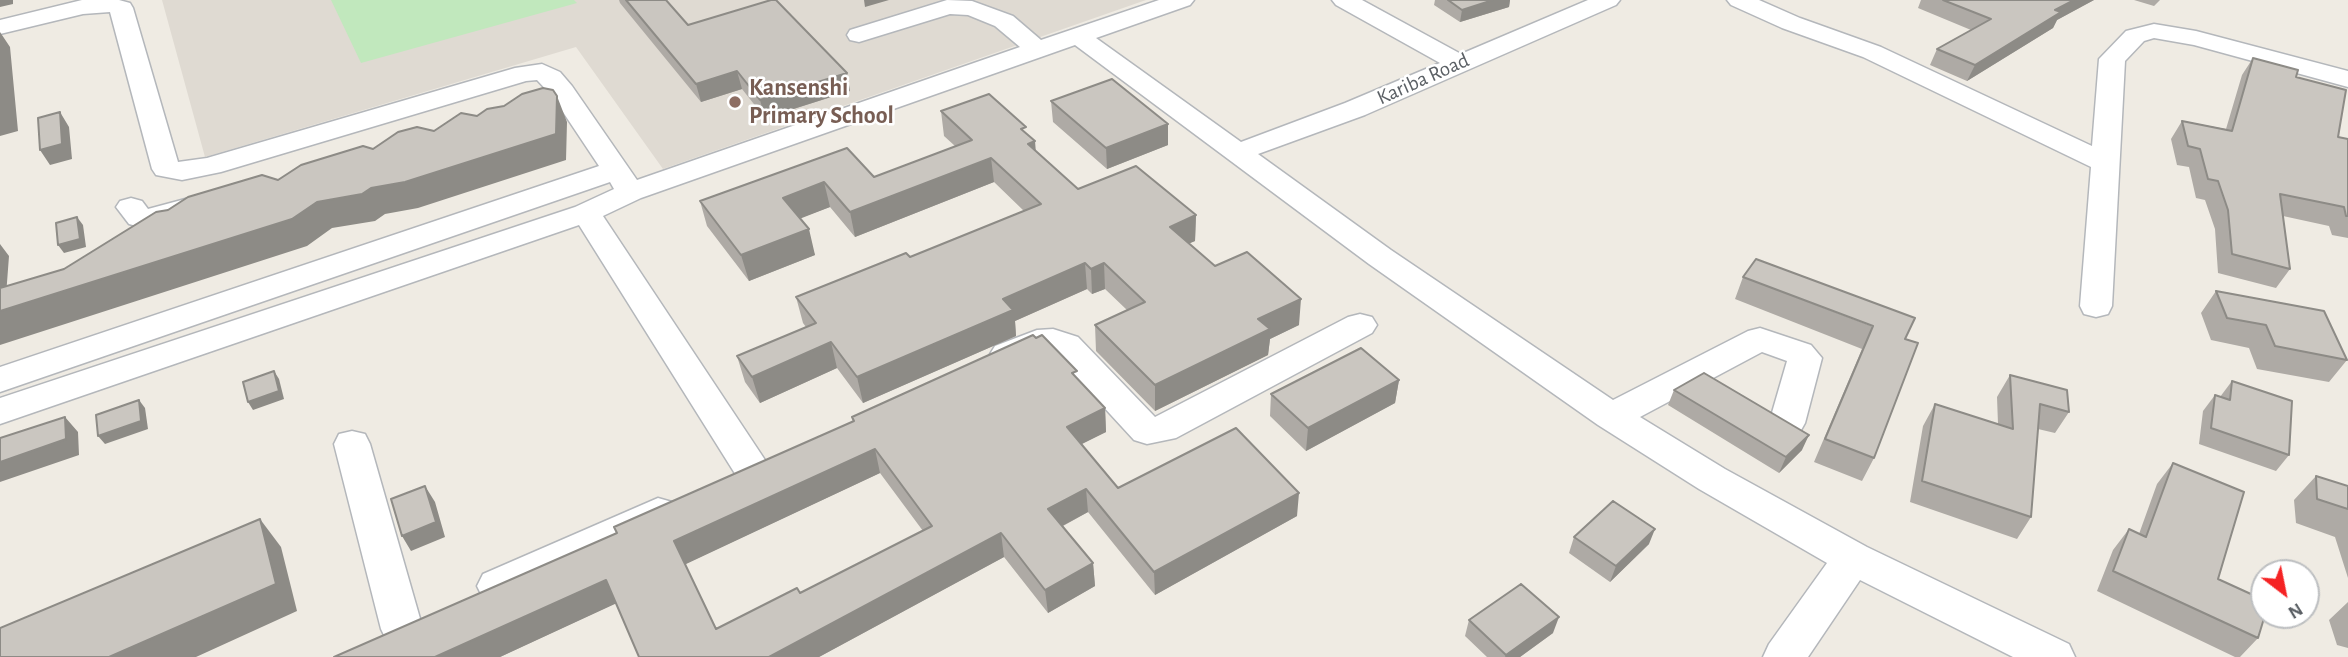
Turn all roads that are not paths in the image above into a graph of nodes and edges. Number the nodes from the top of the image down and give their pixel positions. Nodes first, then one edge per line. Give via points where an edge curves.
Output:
1 (1182, 0) edge
2 (1344, 0) edge
3 (1608, 0) edge
4 (1739, 0) edge
5 (0, 27) edge
6 (859, 35) dead end
7 (1078, 36) junction
8 (1037, 49) junction
9 (1458, 63) junction
10 (2348, 79) edge
11 (1236, 153) junction
12 (2106, 163) junction
13 (623, 181) junction
14 (218, 198) edge
15 (131, 207) dead end
16 (586, 213) junction
17 (2096, 306) dead end
18 (1360, 325) dead end
19 (975, 369) edge
20 (0, 380) edge
21 (0, 411) edge
22 (1611, 416) junction
23 (1787, 424) edge
24 (352, 444) dead end
25 (752, 470) edge
26 (690, 498) edge
27 (1853, 558) junction
28 (464, 601) edge
29 (402, 629) edge
30 (1784, 657) edge
31 (2054, 657) edge

1 - 7 street
2 - 9 street
3 - 9 street, Kariba Road
4 - 12 street via 1872,52
5 - 13 street via 83,7 107,4 121,8 166,169 211,166 524,73 541,72 551,78 550,96
6 - 8 street via 948,7 972,8 1003,22
7 - 8 street
7 - 11 street
8 - 13 street
9 - 11 street, Kariba Road via 1355,109
10 - 12 street via 2196,38 2154,31 2135,36 2112,59
11 - 22 street
12 - 17 street
13 - 16 street
13 - 20 street
14 - 15 street via 152,218 140,218
16 - 21 street
16 - 25 street
18 - 19 street via 1163,429 1147,432 1066,345 1053,340 1037,341
22 - 23 street via 1760,339 1805,358
22 - 27 street
24 - 29 street
26 - 28 street
27 - 30 street
27 - 31 street

